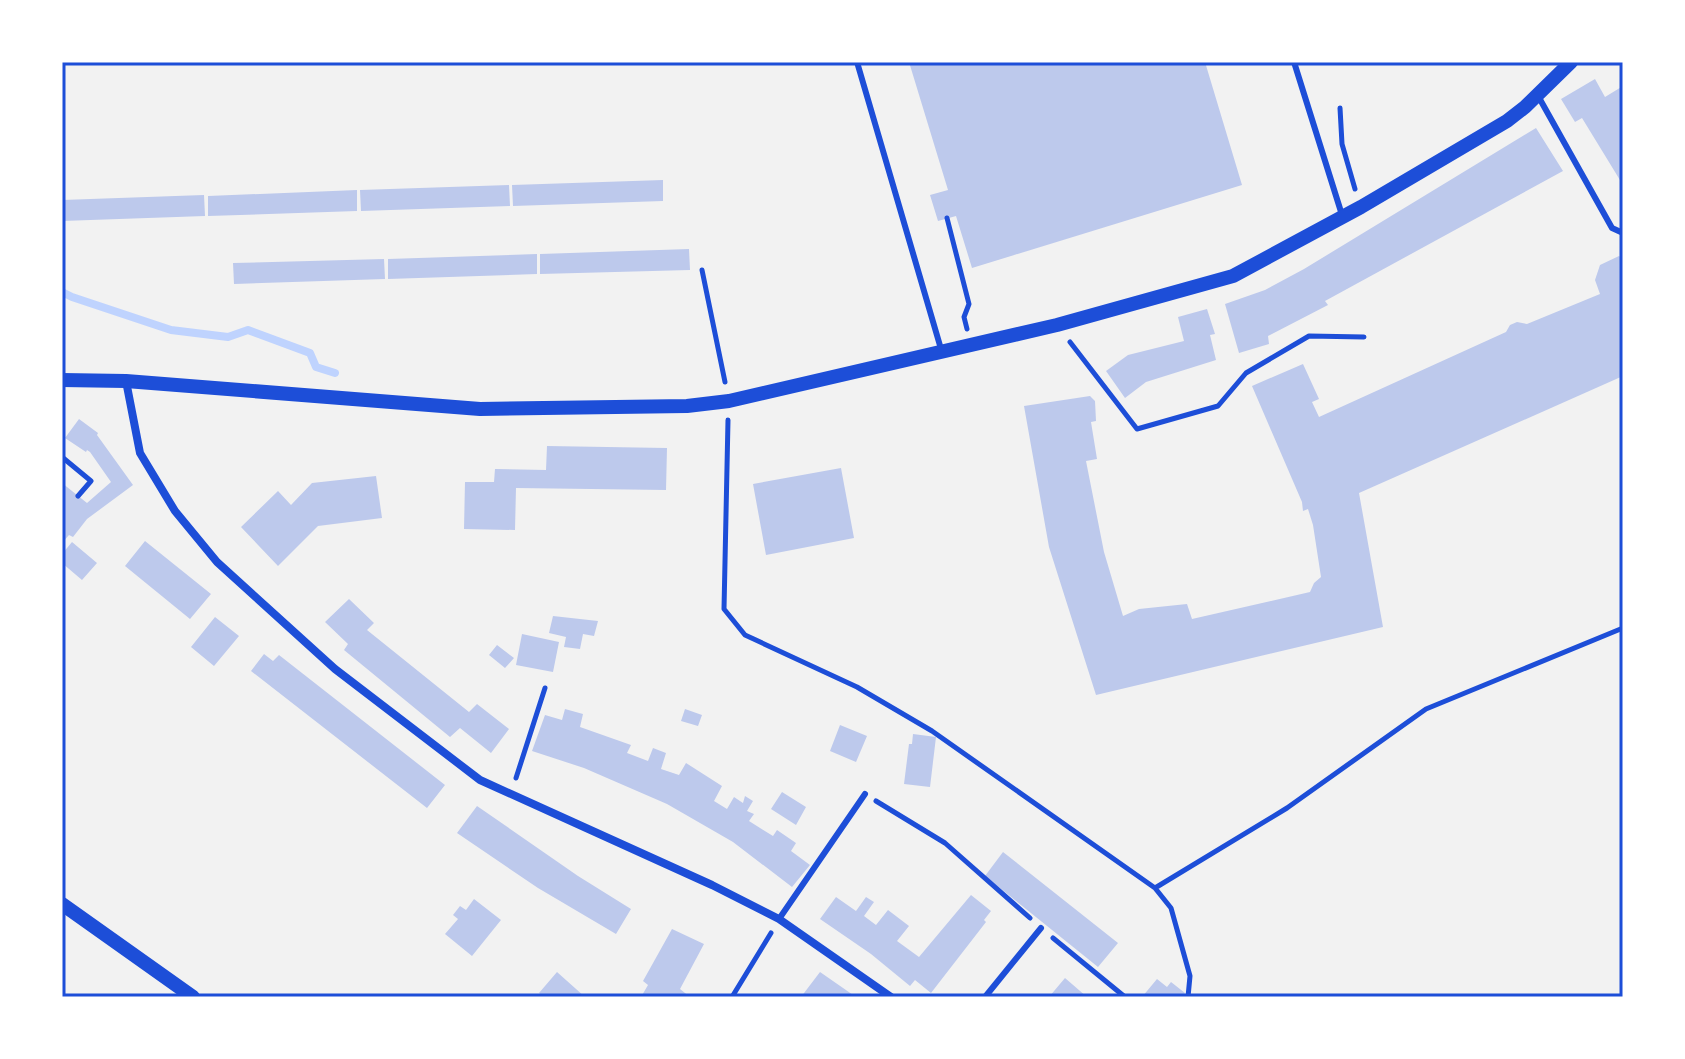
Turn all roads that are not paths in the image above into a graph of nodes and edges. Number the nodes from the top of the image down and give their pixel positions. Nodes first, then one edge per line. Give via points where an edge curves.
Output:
1 (857, 62) edge
2 (1294, 62) edge
3 (1571, 62) edge
4 (1537, 94) junction
5 (1343, 217) junction
6 (1623, 233) edge
7 (942, 353) junction
8 (62, 380) edge
9 (126, 381) junction
10 (865, 794) road end
11 (62, 904) edge
12 (779, 919) junction
13 (1041, 928) road end
14 (193, 997) edge
15 (891, 997) edge
16 (985, 997) edge

1 - 7 lane
2 - 5 lane
3 - 4 street
4 - 5 street via 1507,121
4 - 6 lane via 1612,228
5 - 7 street via 1233,276
7 - 9 street via 687,406 480,409
8 - 9 street
9 - 12 street via 140,453 175,511 217,562 335,669 480,780
10 - 12 lane
11 - 14 street
12 - 15 street
13 - 16 lane

